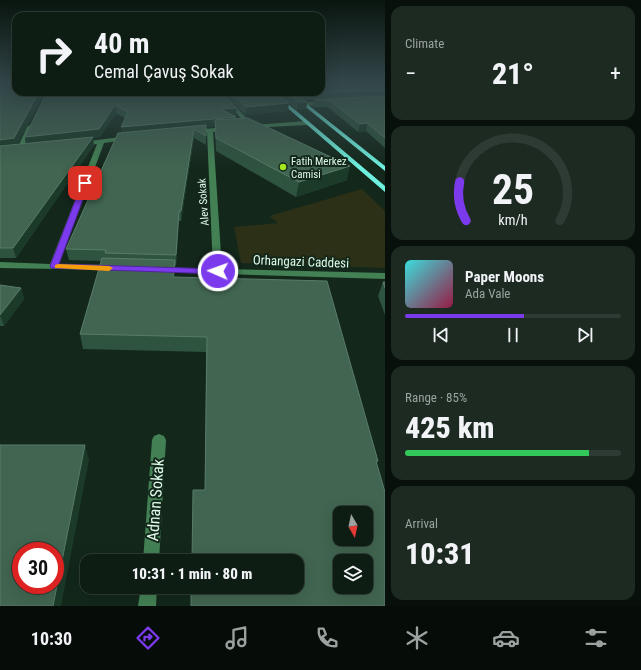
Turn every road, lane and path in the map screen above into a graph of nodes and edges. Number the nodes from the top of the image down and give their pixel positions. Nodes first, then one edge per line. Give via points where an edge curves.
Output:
1 (238, 112) edge
2 (294, 112) edge
3 (314, 112) edge
4 (35, 118) edge
5 (306, 123) junction
6 (252, 127) junction
7 (245, 128) edge
8 (238, 129) edge
9 (210, 131) junction
10 (184, 132) edge
11 (139, 137) edge
12 (101, 142) junction
13 (77, 144) edge
14 (26, 150) edge
15 (385, 170) edge
16 (385, 190) edge
17 (0, 265) edge
18 (54, 266) junction
19 (124, 268) edge
20 (156, 269) edge
21 (218, 271) junction
22 (385, 276) edge
23 (159, 440) dead end
24 (151, 554) edge
25 (148, 594) edge
26 (147, 606) edge

1 - 6 street
2 - 5 main road
3 - 15 main road
4 - 14 street via 16,151
5 - 6 street
5 - 16 main road
6 - 7 street
8 - 9 street
9 - 10 street
9 - 21 street, Alev Sokak
11 - 12 street
12 - 13 street
12 - 18 street
17 - 18 street
18 - 19 street
20 - 21 street, Orhangazi Caddesi
21 - 22 street, Orhangazi Caddesi
23 - 24 street, Adnan Sokak
25 - 26 street

